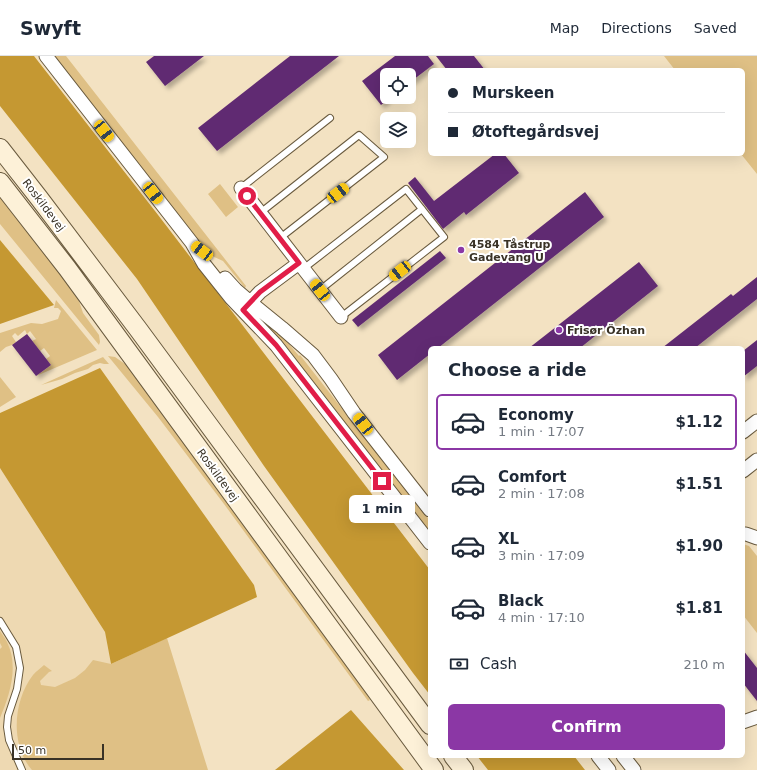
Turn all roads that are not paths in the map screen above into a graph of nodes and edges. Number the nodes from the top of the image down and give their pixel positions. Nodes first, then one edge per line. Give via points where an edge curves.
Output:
1 (46, 56) edge
2 (330, 118) dead end
3 (0, 148) edge
4 (0, 182) edge
5 (241, 188) joint
6 (422, 209) junction
7 (260, 213) junction
8 (280, 238) junction
9 (301, 266) junction
10 (320, 290) junction
11 (247, 306) junction
12 (342, 317) joint
13 (757, 421) edge
14 (745, 430) edge
15 (757, 460) edge
16 (745, 469) edge
17 (428, 507) edge
18 (745, 534) edge
19 (757, 538) edge
20 (428, 540) edge
21 (0, 621) edge
22 (757, 717) edge
23 (745, 721) edge
24 (428, 722) edge
25 (455, 758) edge
26 (600, 758) edge
27 (625, 758) edge
28 (22, 770) edge
29 (434, 770) edge
30 (464, 770) edge
31 (610, 770) edge
32 (634, 770) edge

1 - 11 street via 192,243 202,251
2 - 5 lane
3 - 24 main road, Roskildevej via 138,329
4 - 29 main road, Roskildevej via 67,268
5 - 7 street
6 - 9 lane via 406,189
6 - 10 lane
6 - 12 lane via 444,237
7 - 8 street
7 - 8 lane via 359,135 384,157
8 - 9 street
9 - 10 street
9 - 11 street via 260,292
10 - 12 street
11 - 17 street via 282,328 313,355 354,413
11 - 20 street
13 - 14 street
15 - 16 street
18 - 19 street
21 - 28 lane via 16,647 20,668 7,727 9,740
22 - 23 street
25 - 30 main road
26 - 31 street
27 - 32 street

